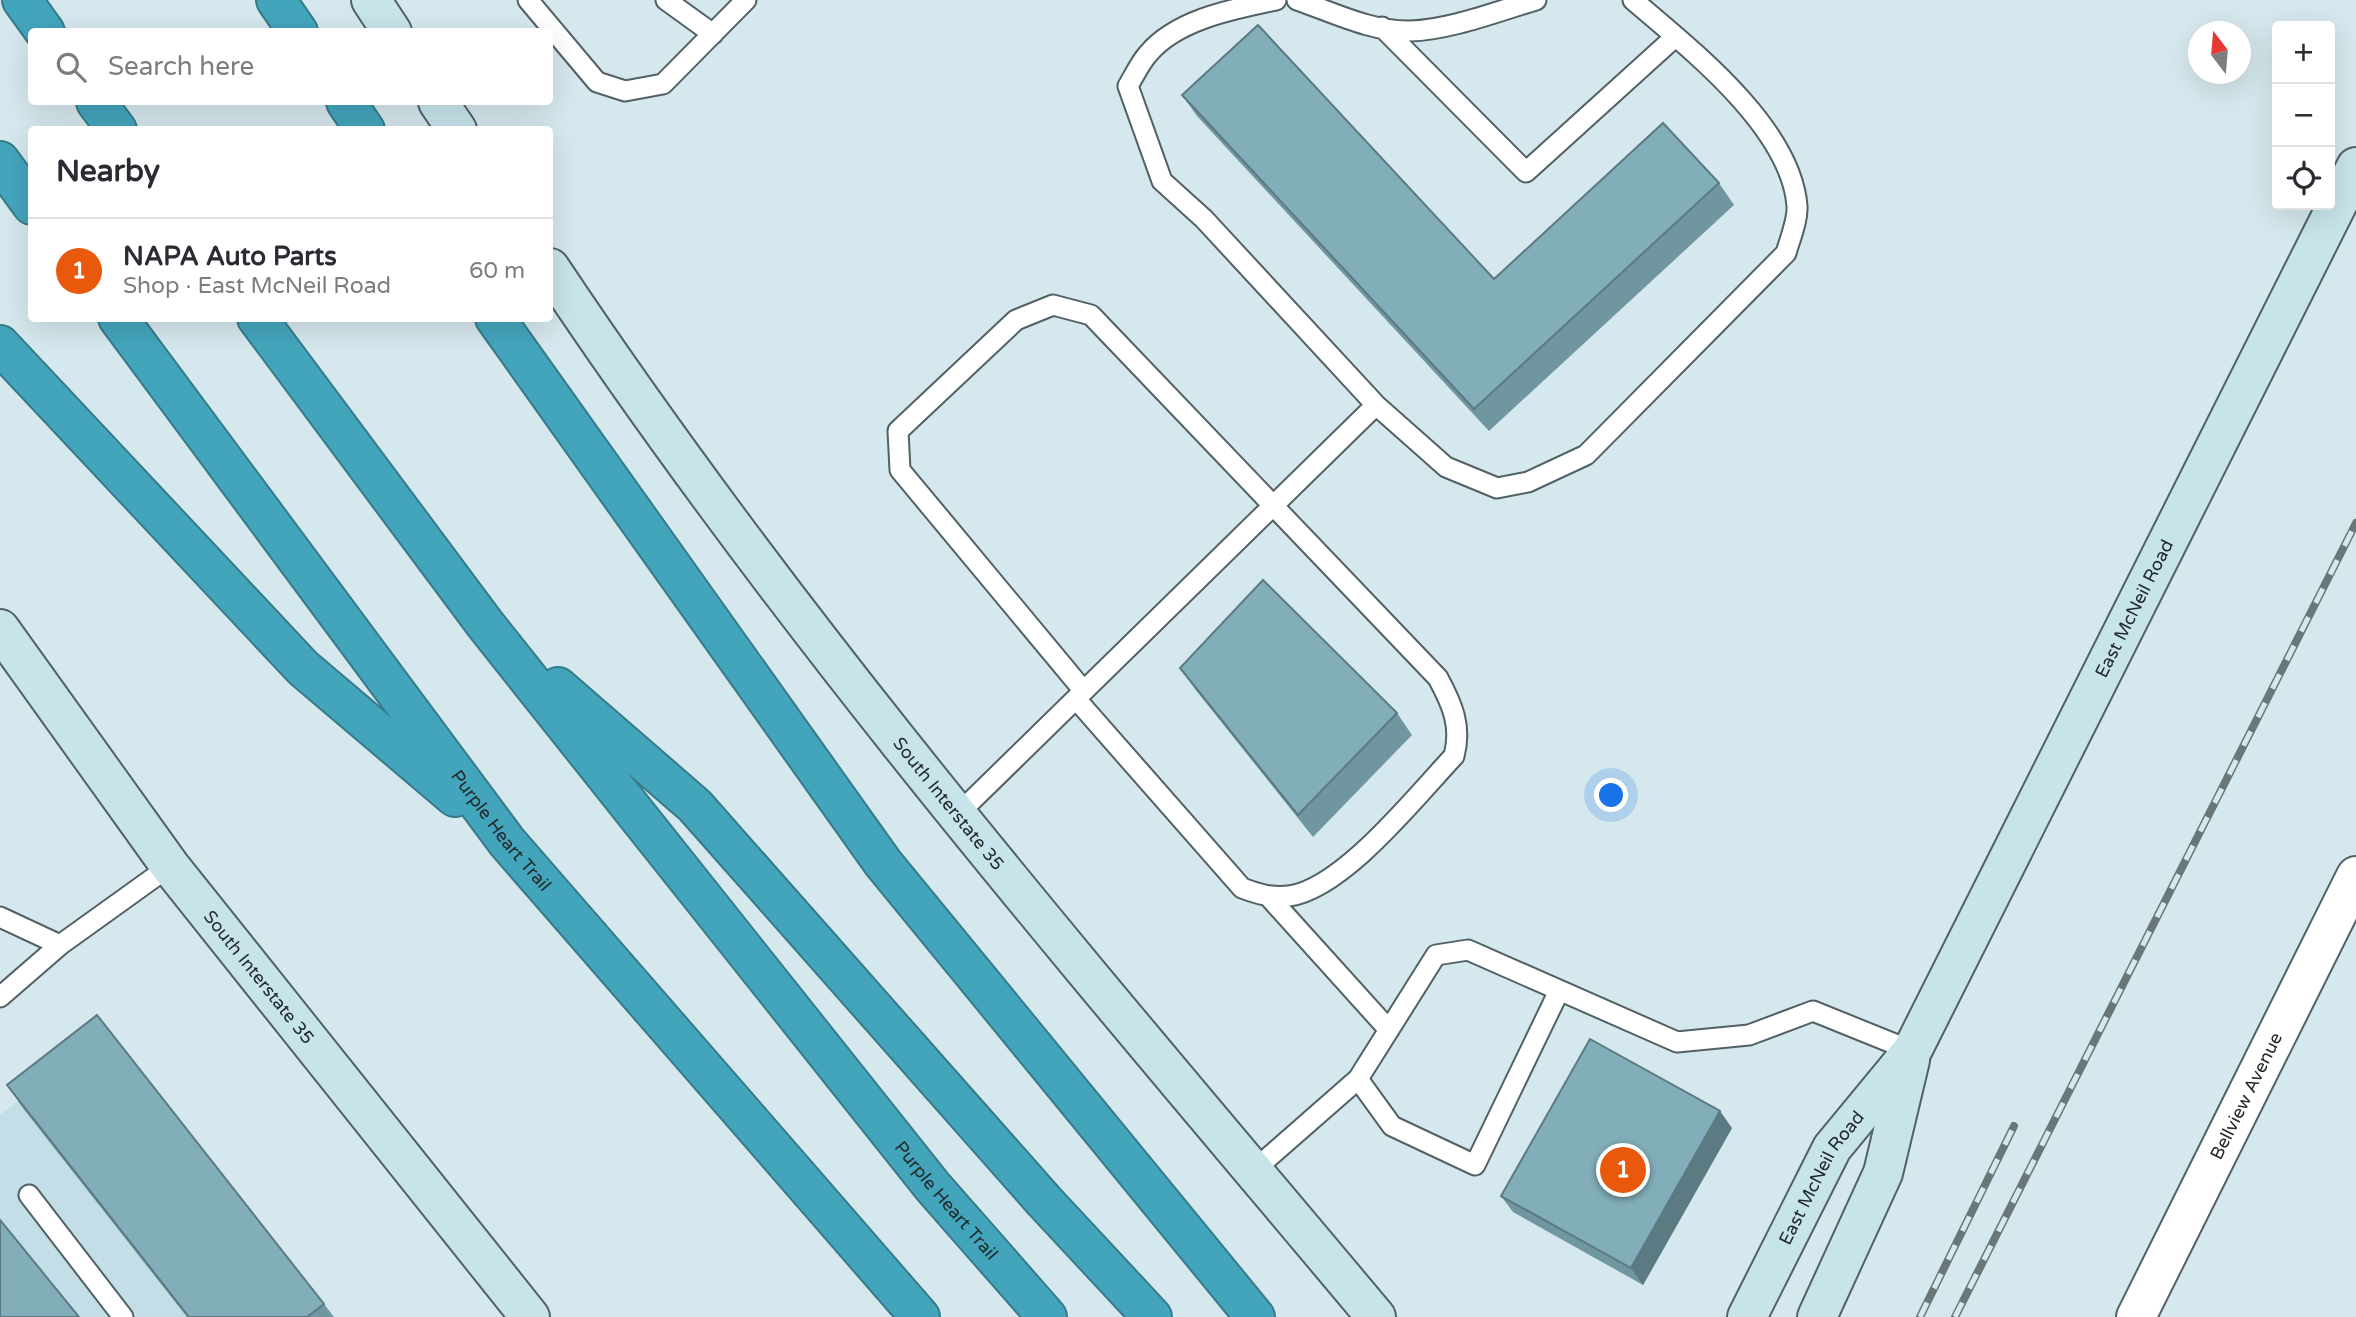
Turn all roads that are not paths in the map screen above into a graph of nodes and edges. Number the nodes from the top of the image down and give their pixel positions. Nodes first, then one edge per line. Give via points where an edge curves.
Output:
1 (22, 0) edge
2 (276, 0) edge
3 (371, 0) edge
4 (528, 0) edge
5 (666, 0) edge
6 (746, 0) edge
7 (1276, 0) edge
8 (1297, 0) edge
9 (1536, 0) edge
10 (1633, 0) edge
11 (1382, 27) junction
12 (42, 28) edge
13 (295, 28) edge
14 (389, 28) edge
15 (552, 28) edge
16 (553, 30) edge
17 (713, 34) junction
18 (1675, 37) junction
19 (98, 105) edge
20 (348, 105) edge
21 (440, 105) edge
22 (114, 126) edge
23 (362, 126) edge
24 (454, 126) edge
25 (0, 161) edge
26 (2356, 167) edge
27 (28, 200) edge
28 (553, 273) edge
29 (121, 322) edge
30 (260, 322) edge
31 (498, 322) edge
32 (0, 345) edge
33 (1376, 405) junction
34 (1273, 506) junction
35 (485, 624) junction
36 (0, 629) edge
37 (1079, 695) junction
38 (956, 816) junction
39 (508, 842) junction
40 (170, 866) junction
41 (2356, 876) edge
42 (1269, 897) junction
43 (0, 917) edge
44 (60, 946) junction
45 (1559, 991) junction
46 (0, 998) edge
47 (1389, 1030) junction
48 (1912, 1051) junction
49 (1358, 1079) junction
50 (1253, 1171) junction
51 (29, 1195) dead end
52 (525, 1315) edge
53 (123, 1317) edge
54 (920, 1317) edge
55 (1047, 1317) edge
56 (1152, 1317) edge
57 (1255, 1317) edge
58 (1376, 1317) edge
59 (1746, 1317) edge
60 (1817, 1317) edge
61 (2136, 1317) edge

1 - 12 highway
2 - 13 highway
3 - 14 main road
4 - 15 lane
5 - 17 lane
6 - 17 lane
7 - 33 lane via 1177,29 1148,53 1128,86 1162,181 1204,219
8 - 11 lane
9 - 11 lane via 1411,31
10 - 18 lane
11 - 18 lane via 1526,172
16 - 17 lane via 597,82 625,91 663,84
18 - 33 lane via 1728,83 1784,159 1798,207 1786,253 1586,455 1528,482 1497,488 1446,467
19 - 22 highway
20 - 23 highway
21 - 24 main road
25 - 27 highway
26 - 48 main road, East McNeil Road
28 - 38 main road, South Interstate 35 via 595,337 764,566
29 - 39 highway, Purple Heart Trail
30 - 35 highway, Purple Heart Trail
31 - 57 highway via 883,863
32 - 39 highway via 303,668
33 - 34 lane
34 - 37 lane
34 - 37 lane via 1091,315 1054,305 1016,320 898,431 900,470
34 - 42 lane via 1438,678 1452,705 1460,736 1454,755 1348,868 1293,896
35 - 55 highway, Purple Heart Trail via 933,1187
35 - 56 highway via 695,806
36 - 40 main road, South Interstate 35
37 - 38 lane
37 - 42 lane via 1242,888
38 - 50 main road, South Interstate 35
39 - 54 highway, Purple Heart Trail
40 - 44 lane
40 - 52 main road, South Interstate 35
41 - 61 street, Bellview Avenue
42 - 47 lane
43 - 44 lane
44 - 46 lane
45 - 47 lane via 1468,950 1436,955
45 - 48 lane via 1677,1042 1749,1035 1814,1011
45 - 49 lane via 1475,1165 1392,1126
47 - 49 lane
48 - 59 main road, East McNeil Road via 1832,1148
48 - 60 main road, East McNeil Road via 1883,1173
49 - 50 lane
50 - 58 main road, South Interstate 35
51 - 53 lane

